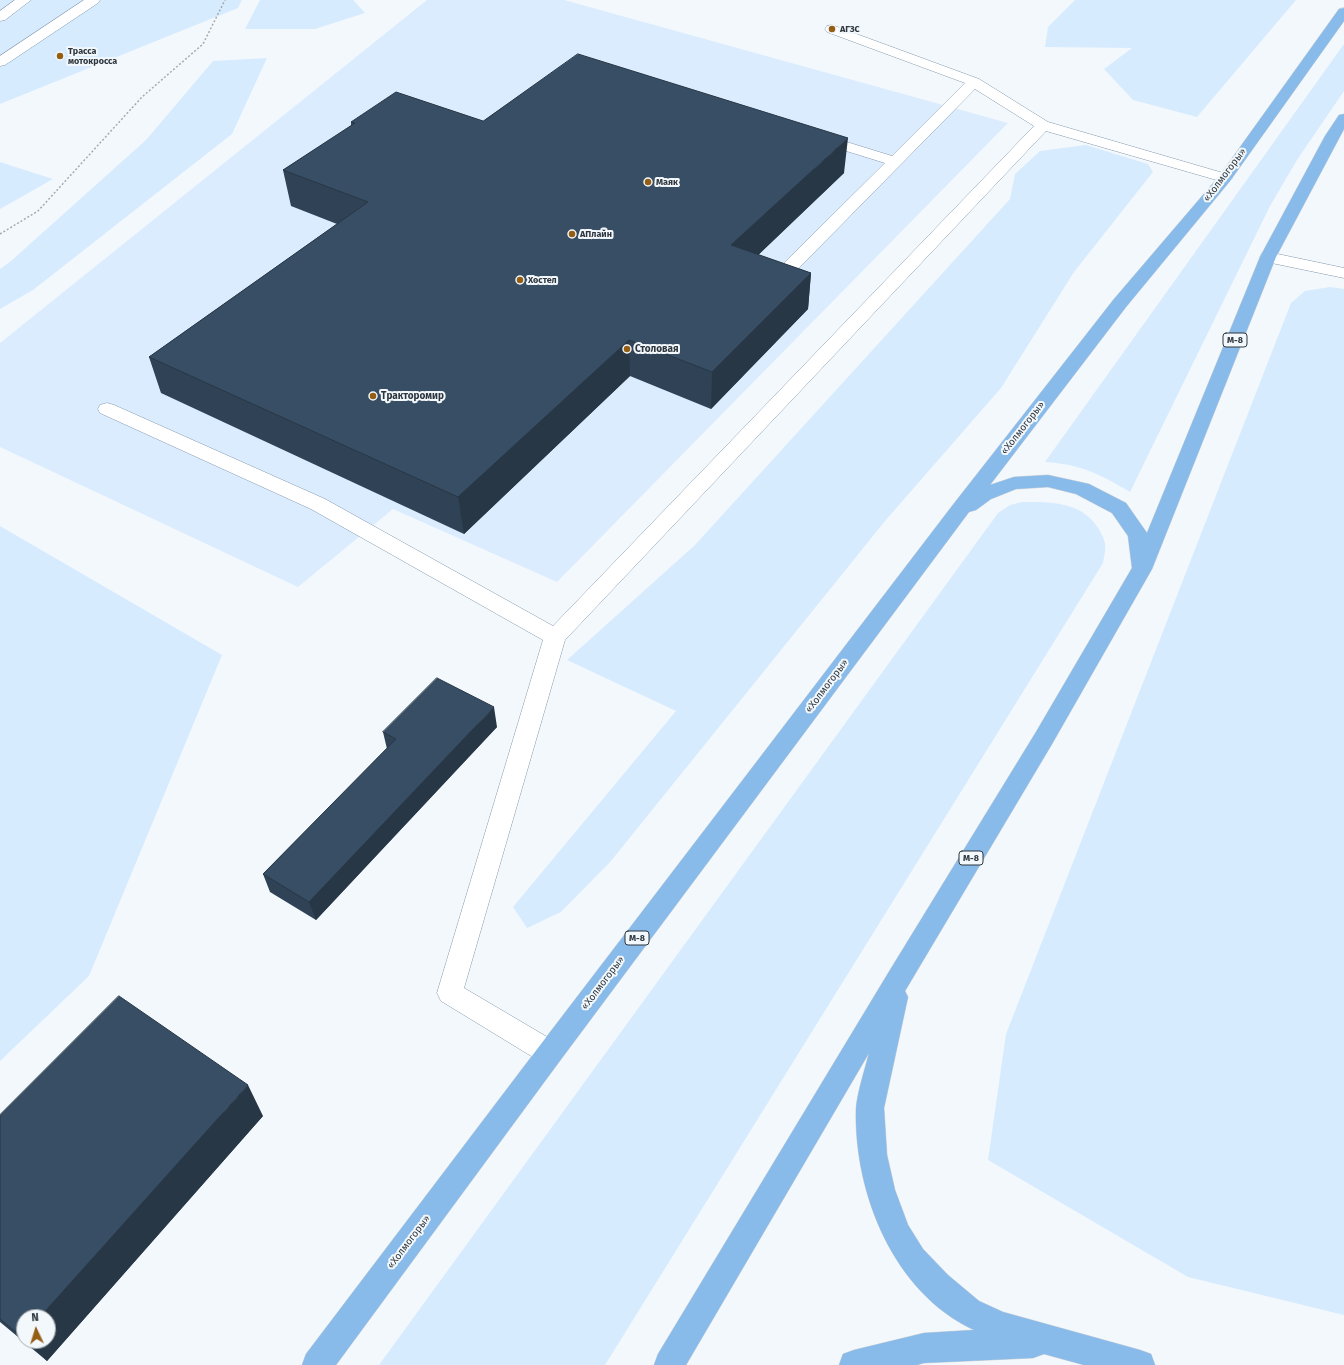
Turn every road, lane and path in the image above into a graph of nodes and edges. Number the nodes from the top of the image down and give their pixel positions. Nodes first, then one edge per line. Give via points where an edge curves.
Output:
1 (24, 0) edge
2 (93, 0) edge
3 (226, 0) edge
4 (1344, 12) edge
5 (0, 17) edge
6 (832, 29) dead end
7 (0, 62) edge
8 (974, 82) junction
9 (1344, 118) edge
10 (1043, 125) junction
11 (804, 134) edge
12 (894, 161) junction
13 (1225, 178) junction
14 (0, 234) edge
15 (1268, 257) junction
16 (784, 273) edge
17 (1344, 273) edge
18 (107, 409) dead end
19 (959, 511) junction
20 (1142, 570) junction
21 (555, 637) junction
22 (899, 978) junction
23 (550, 1053) junction
24 (1056, 1343) junction
25 (317, 1365) edge
26 (670, 1365) edge
27 (854, 1365) edge
28 (1140, 1365) edge

1 - 5 street
2 - 7 street
3 - 14 path via 202,44 142,96 38,212
4 - 13 highway, «Холмогоры» / М-8
6 - 8 street
8 - 10 street
8 - 12 street
9 - 15 highway, М-8
10 - 13 street
10 - 21 street
11 - 12 street
12 - 16 street
13 - 19 highway, «Холмогоры» / М-8 via 1120,303
15 - 17 street
15 - 20 highway, М-8
18 - 21 street via 318,504
19 - 20 highway via 984,494 1014,483 1048,481 1082,489 1119,508 1138,535
19 - 23 highway, «Холмогоры» / М-8
20 - 22 highway, М-8
21 - 23 street via 450,993
22 - 24 highway via 870,1108 873,1155 881,1190 896,1233 913,1259 937,1286 968,1312 1001,1327
22 - 26 highway, М-8
23 - 25 highway, «Холмогоры» / М-8
24 - 27 highway via 924,1348
24 - 28 highway

